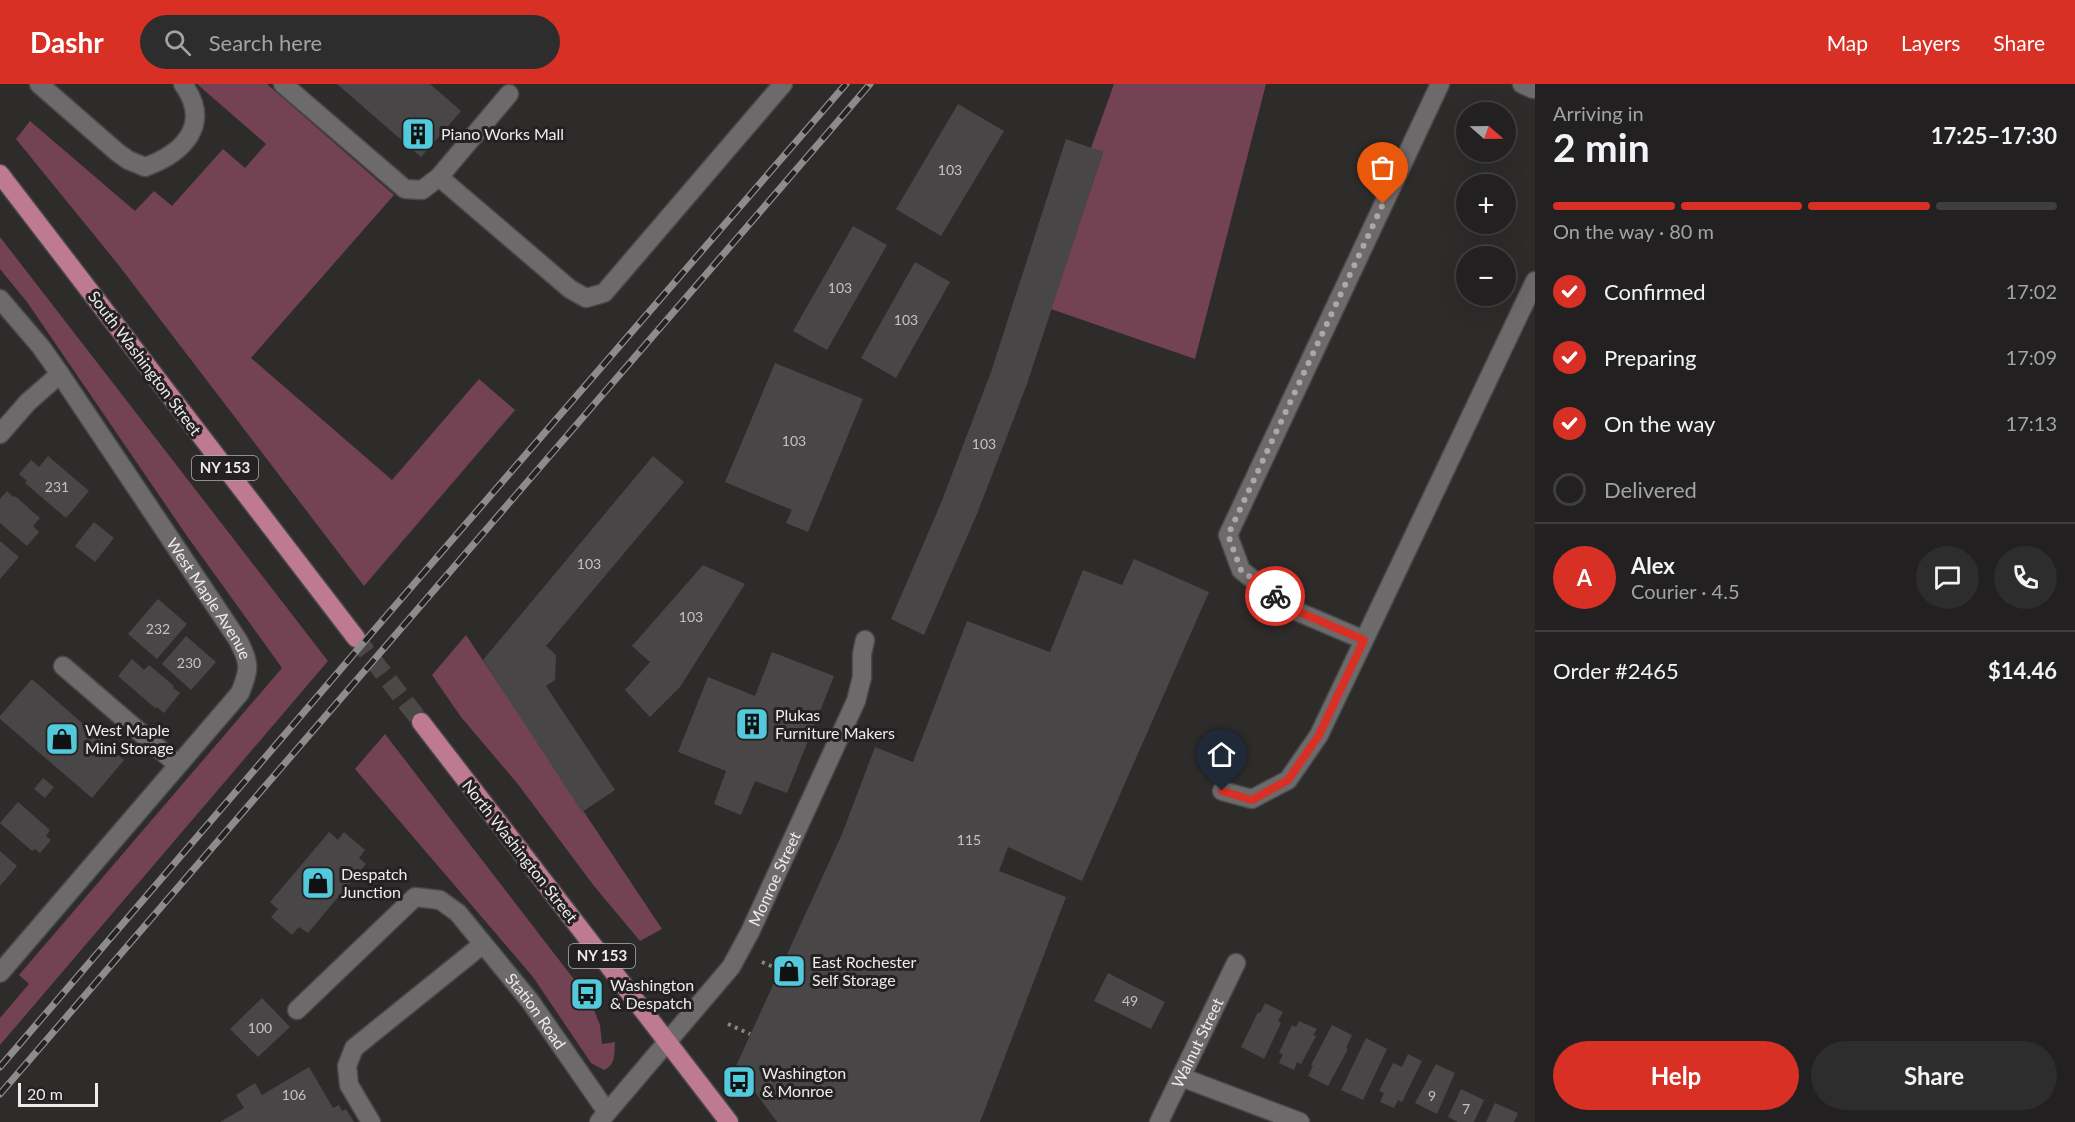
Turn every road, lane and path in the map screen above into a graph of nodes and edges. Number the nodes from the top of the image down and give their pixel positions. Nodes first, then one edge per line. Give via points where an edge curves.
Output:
1 (39, 84) edge
2 (183, 84) edge
3 (283, 84) edge
4 (783, 84) edge
5 (1440, 84) edge
6 (1522, 84) edge
7 (1535, 85) edge
8 (508, 87) edge
9 (0, 174) edge
10 (439, 177) junction
11 (1535, 281) edge
12 (0, 299) edge
13 (60, 374) junction
14 (0, 434) edge
15 (356, 638) tunnel mouth
16 (865, 640) dead end
17 (1364, 640) junction
18 (63, 666) dead end
19 (421, 722) tunnel mouth
20 (178, 765) junction
21 (1222, 791) dead end
22 (483, 944) junction
23 (762, 962) dead end
24 (1236, 963) dead end
25 (780, 970) dead end
26 (0, 973) edge
27 (297, 1010) dead end
28 (728, 1024) dead end
29 (750, 1034) dead end
30 (668, 1042) junction
31 (1180, 1077) junction
32 (603, 1117) edge
33 (372, 1122) edge
34 (729, 1122) edge
35 (1160, 1122) edge
36 (1300, 1122) edge

1 - 2 street via 117,152 145,166 164,160 182,146 194,125 195,103
3 - 10 street via 405,189 422,190
4 - 10 street via 604,293 586,298 570,289
5 - 17 street via 1228,535 1241,570 1290,608
6 - 7 street via 1533,89
8 - 10 street
9 - 15 main road, South Washington Street / NY 153
11 - 17 street
12 - 13 street, West Maple Avenue
13 - 14 street
13 - 20 street, West Maple Avenue via 247,657 247,675 240,693
16 - 30 street, Monroe Street via 856,701 750,932 730,967
17 - 21 street via 1319,735 1288,780 1252,800
18 - 20 street
19 - 30 main road, North Washington Street / NY 153
20 - 26 street, West Maple Avenue
22 - 27 street, Station Road via 458,913 440,900 415,897
22 - 32 street, Station Road via 530,1001
22 - 33 street via 354,1048 347,1066 349,1085
23 - 25 path
24 - 31 street, Walnut Street
28 - 29 path
30 - 32 street, Monroe Street
30 - 34 main road, North Washington Street / NY 153
31 - 35 street, Walnut Street
31 - 36 street

